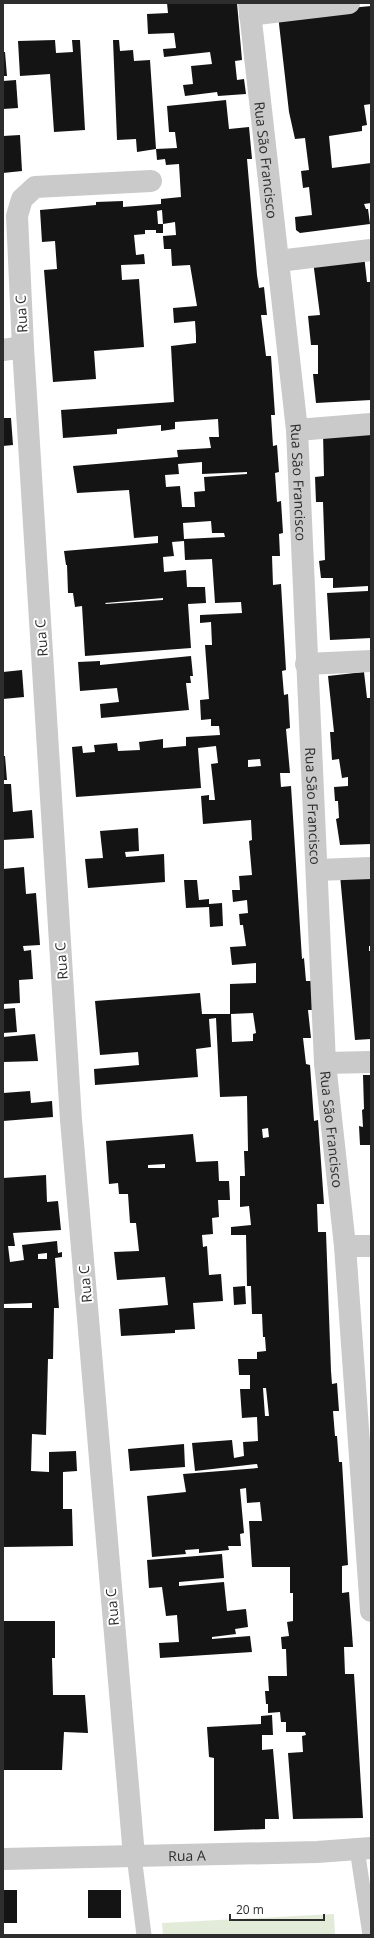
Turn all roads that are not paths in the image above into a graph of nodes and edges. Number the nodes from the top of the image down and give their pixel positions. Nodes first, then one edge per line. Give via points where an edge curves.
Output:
1 (349, 3) edge
2 (249, 9) edge
3 (151, 181) dead end
4 (371, 250) edge
5 (278, 262) junction
6 (13, 348) edge
7 (371, 424) edge
8 (297, 430) junction
9 (371, 661) edge
10 (306, 664) junction
11 (371, 868) edge
12 (317, 870) junction
13 (371, 1062) edge
14 (324, 1063) junction
15 (345, 1246) junction
16 (371, 1246) edge
17 (365, 1450) edge
18 (371, 1611) edge
19 (364, 1848) edge
20 (134, 1856) junction
21 (3, 1859) edge
22 (144, 1935) edge
23 (370, 1935) edge

1 - 2 street
2 - 5 street, Rua São Francisco
3 - 6 street, Rua C via 34,186 22,199 17,216
4 - 5 street
5 - 8 street, Rua São Francisco
6 - 20 street, Rua C via 70,1120
7 - 8 street
8 - 10 street, Rua São Francisco
9 - 10 street
10 - 12 street, Rua São Francisco
11 - 12 street
12 - 14 street, Rua São Francisco
13 - 14 street
14 - 15 street, Rua São Francisco
15 - 16 street
15 - 17 street, Rua São Francisco
17 - 18 street, Rua São Francisco
19 - 20 street, Rua A via 317,1852
19 - 23 lane
20 - 21 street, Rua A
20 - 22 lane

